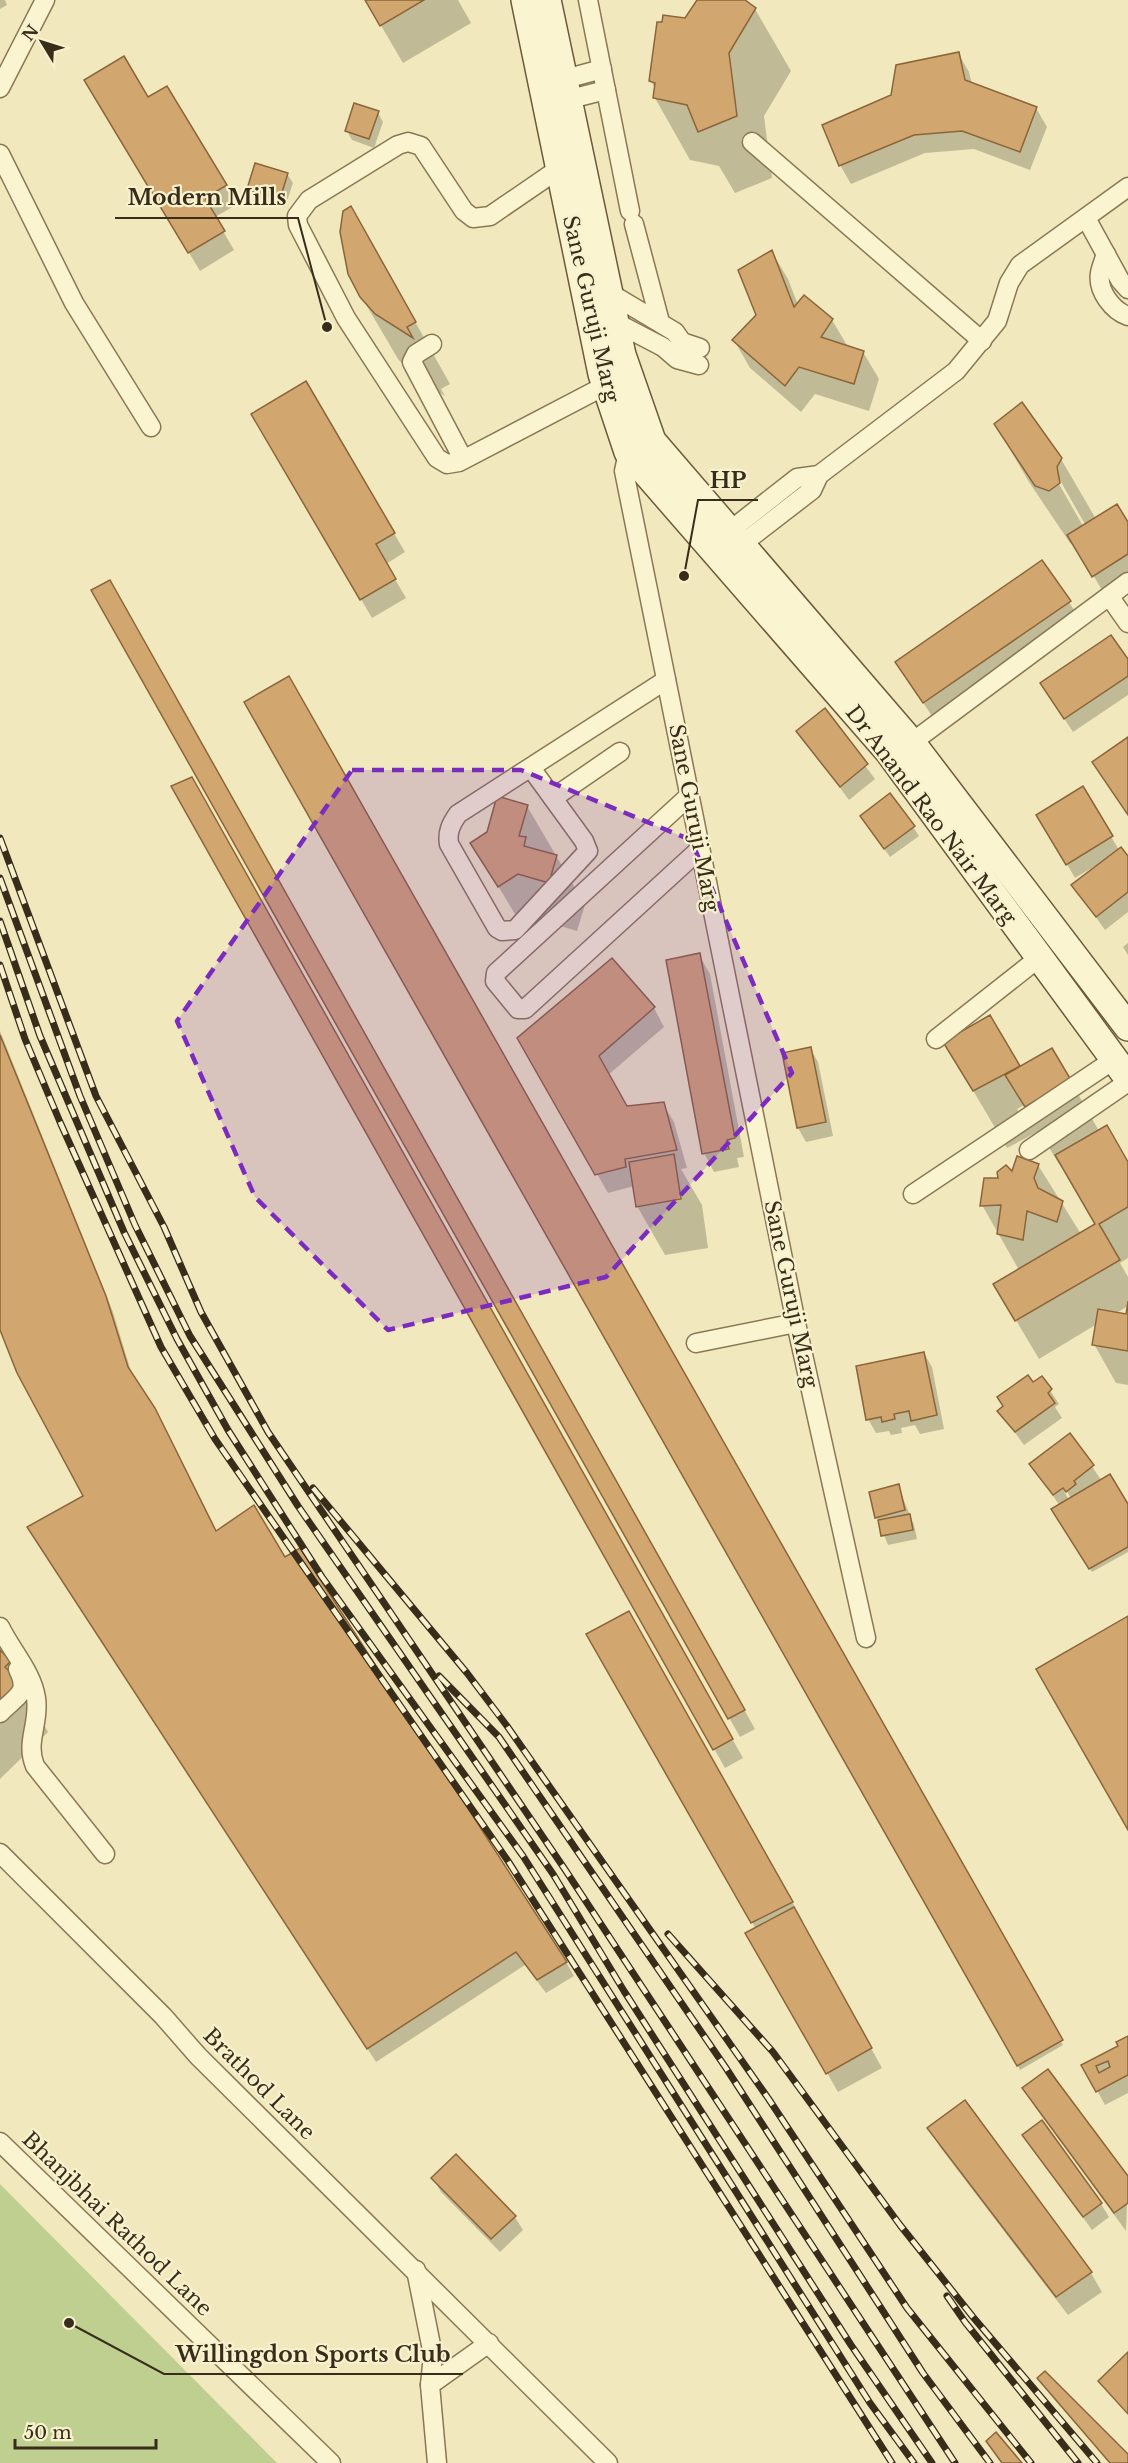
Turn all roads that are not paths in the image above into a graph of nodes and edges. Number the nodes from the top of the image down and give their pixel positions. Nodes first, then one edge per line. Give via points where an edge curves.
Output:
1 (45, 0) edge
2 (525, 0) edge
3 (547, 0) edge
4 (588, 0) edge
5 (602, 69) junction
6 (0, 88) edge
7 (606, 90) junction
8 (555, 92) junction
9 (752, 142) dead end
10 (0, 154) edge
11 (560, 168) junction
12 (1128, 187) edge
13 (1086, 218) junction
14 (1106, 254) junction
15 (1128, 289) edge
16 (608, 292) junction
17 (1128, 316) edge
18 (615, 322) junction
19 (660, 322) junction
20 (982, 341) junction
21 (432, 344) dead end
22 (616, 380) junction
23 (151, 427) dead end
24 (640, 447) junction
25 (463, 459) junction
26 (736, 537) junction
27 (709, 547) junction
28 (1128, 582) edge
29 (1109, 596) junction
30 (1128, 623) edge
31 (666, 681) junction
32 (902, 749) junction
33 (620, 752) dead end
34 (531, 768) junction
35 (689, 796) junction
36 (553, 798) junction
37 (700, 849) junction
38 (1040, 957) junction
39 (1128, 1027) edge
40 (936, 1039) dead end
41 (1124, 1073) edge
42 (1029, 1150) dead end
43 (913, 1194) dead end
44 (796, 1323) junction
45 (696, 1343) dead end
46 (0, 1633) edge
47 (866, 1638) dead end
48 (0, 1713) edge
49 (0, 1852) edge
50 (105, 1854) dead end
51 (0, 2142) edge
52 (416, 2270) junction
53 (489, 2343) junction
54 (430, 2385) junction
55 (331, 2463) edge
56 (437, 2463) edge
57 (608, 2463) edge

1 - 6 street
2 - 8 main road, Sane Guruji Marg
3 - 8 main road, Sane Guruji Marg
4 - 5 street
5 - 7 street
5 - 8 street
7 - 8 street
7 - 19 street
8 - 11 main road, Sane Guruji Marg
8 - 16 main road, Sane Guruji Marg
9 - 20 street
10 - 23 street via 74,303
11 - 22 main road, Sane Guruji Marg
11 - 25 street via 490,216 473,218 421,146 408,142 309,200 297,216 346,318 437,458 447,464
12 - 13 street
13 - 14 street
13 - 20 street via 1020,265 1009,283 997,321
14 - 15 street
14 - 17 street via 1100,286 1112,306
16 - 18 main road, Sane Guruji Marg
16 - 19 street
18 - 19 street via 663,347 677,359 699,357
18 - 22 main road, Sane Guruji Marg
20 - 26 street via 956,371 819,475 797,477
21 - 25 street via 416,354 412,362
22 - 24 main road, Sane Guruji Marg
22 - 25 street
24 - 26 main road, Dr Anand Rao Nair Marg
24 - 27 main road, Dr Anand Rao Nair Marg
24 - 31 street, Sane Guruji Marg via 624,471
26 - 27 street
26 - 32 main road, Dr Anand Rao Nair Marg
27 - 32 main road, Dr Anand Rao Nair Marg
28 - 29 street
29 - 30 street
29 - 32 street
31 - 34 street
31 - 35 street, Sane Guruji Marg
32 - 38 main road, Dr Anand Rao Nair Marg
32 - 39 main road, Dr Anand Rao Nair Marg
33 - 36 street
34 - 36 street
34 - 36 street via 458,814 448,835 449,844 502,931 515,930 588,851
35 - 37 street, Sane Guruji Marg
35 - 37 street via 496,973 495,981 518,1009 525,1009
37 - 44 street, Sane Guruji Marg
38 - 40 street
38 - 41 main road, Dr Anand Rao Nair Marg
41 - 42 street
41 - 43 street
44 - 45 street
44 - 47 street, Sane Guruji Marg
46 - 48 street via 25,1681 24,1688
46 - 50 street via 36,1697 37,1720 30,1754 35,1766
49 - 52 street, Brathod Lane via 198,2056
51 - 55 street, Bhanjbhai Rathod Lane
52 - 53 street, Brathod Lane
52 - 54 street via 433,2355
53 - 54 street
53 - 57 street, Brathod Lane
54 - 56 street

